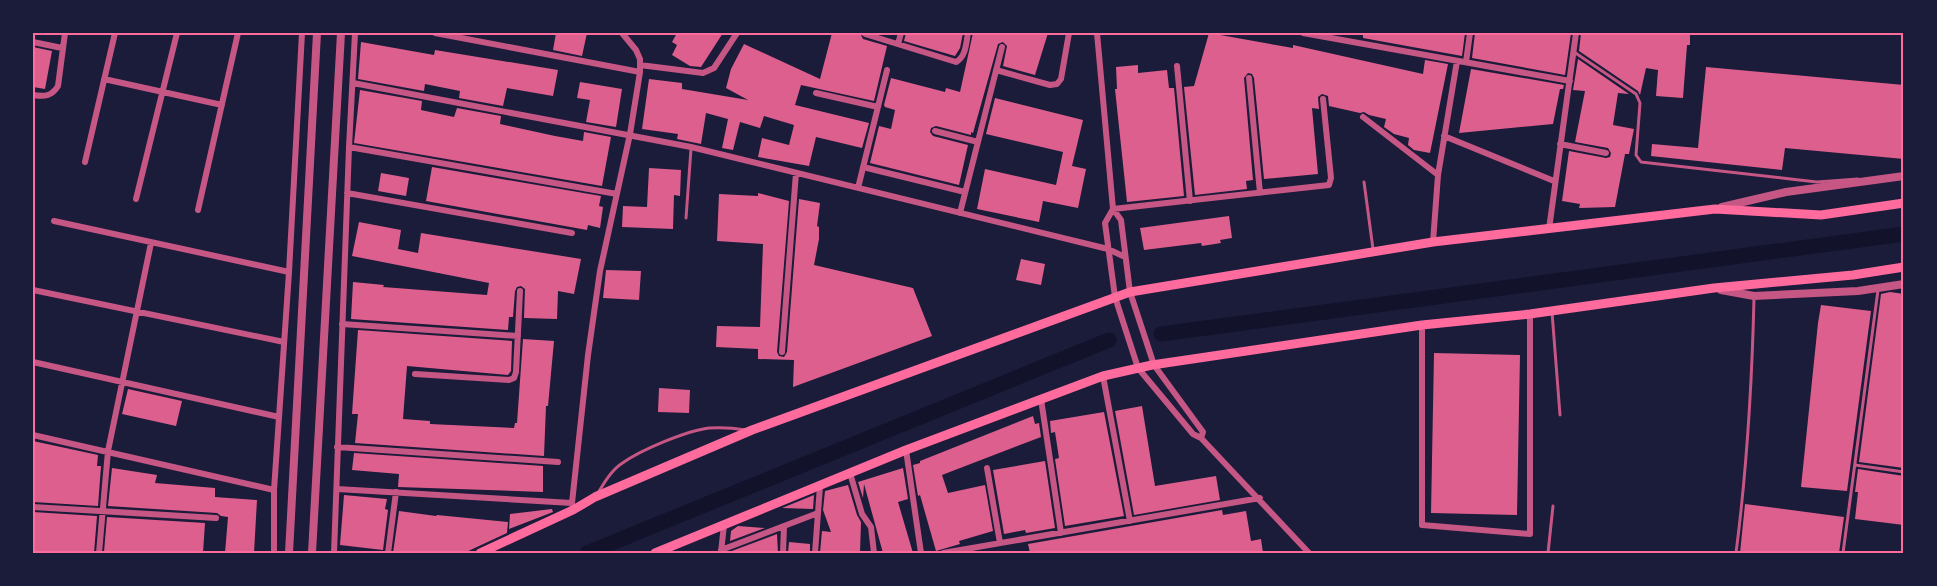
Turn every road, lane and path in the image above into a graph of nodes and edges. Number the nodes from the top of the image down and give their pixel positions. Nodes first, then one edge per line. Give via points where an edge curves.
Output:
1 (65, 33) edge
2 (115, 33) edge
3 (177, 33) edge
4 (238, 33) edge
5 (302, 33) edge
6 (317, 33) edge
7 (341, 33) edge
8 (356, 33) edge
9 (435, 33) edge
10 (622, 33) edge
11 (737, 33) edge
12 (901, 33) edge
13 (968, 33) edge
14 (1069, 33) edge
15 (1097, 33) edge
16 (1303, 33) edge
17 (1470, 33) edge
18 (1576, 33) edge
19 (865, 34) edge
20 (33, 42) edge
21 (898, 44) junction
22 (1002, 47) dead end
23 (62, 48) junction
24 (1574, 52) junction
25 (1457, 61) junction
26 (1466, 62) junction
27 (1177, 66) dead end
28 (640, 68) junction
29 (887, 70) dead end
30 (996, 70) junction
31 (1249, 78) dead end
32 (104, 79) junction
33 (1570, 81) junction
34 (353, 83) junction
35 (162, 93) junction
36 (816, 93) dead end
37 (33, 95) edge
38 (1323, 99) dead end
39 (222, 105) junction
40 (878, 107) junction
41 (1363, 117) dead end
42 (935, 131) dead end
43 (630, 134) junction
44 (1444, 136) junction
45 (978, 142) junction
46 (1560, 144) junction
47 (349, 147) junction
48 (691, 147) junction
49 (1606, 153) dead end
50 (85, 162) dead end
51 (863, 167) junction
52 (796, 173) junction
53 (1438, 175) junction
54 (1904, 175) edge
55 (1364, 182) dead end
56 (1554, 182) junction
57 (858, 188) junction
58 (965, 192) junction
59 (347, 193) junction
60 (1260, 193) junction
61 (617, 194) junction
62 (136, 199) dead end
63 (1190, 201) junction
64 (1904, 203) edge
65 (1113, 209) junction
66 (1715, 209) junction
67 (198, 210) dead end
68 (960, 213) junction
69 (686, 218) dead end
70 (54, 221) dead end
71 (1549, 229) junction
72 (572, 233) dead end
73 (1433, 242) junction
74 (151, 243) junction
75 (1108, 249) junction
76 (1373, 251) junction
77 (1125, 256) junction
78 (1904, 267) edge
79 (289, 272) junction
80 (1904, 284) edge
81 (1714, 288) junction
82 (1878, 288) junction
83 (33, 290) edge
84 (520, 291) dead end
85 (1130, 291) junction
86 (1754, 296) junction
87 (1115, 297) junction
88 (1552, 310) junction
89 (137, 312) junction
90 (1530, 314) junction
91 (342, 324) junction
92 (1422, 326) junction
93 (518, 336) junction
94 (284, 342) junction
95 (782, 352) dead end
96 (33, 362) edge
97 (1154, 365) junction
98 (1138, 368) junction
99 (415, 374) dead end
100 (1103, 376) junction
101 (122, 382) junction
102 (1041, 399) junction
103 (1560, 415) dead end
104 (279, 417) junction
105 (752, 430) junction
106 (33, 435) edge
107 (1201, 438) junction
108 (337, 447) junction
109 (906, 450) junction
110 (108, 451) junction
111 (558, 462) dead end
112 (1855, 465) junction
113 (987, 468) dead end
114 (1904, 472) edge
115 (850, 473) junction
116 (820, 486) junction
117 (337, 489) junction
118 (274, 490) junction
119 (396, 492) junction
120 (595, 497) junction
121 (1260, 498) junction
122 (1553, 506) dead end
123 (33, 507) edge
124 (573, 507) junction
125 (103, 511) junction
126 (818, 513) junction
127 (216, 518) dead end
128 (1130, 521) junction
129 (724, 525) junction
130 (784, 526) junction
131 (1061, 533) junction
132 (1000, 543) junction
133 (721, 552) edge
134 (99, 553) edge
135 (274, 553) edge
136 (289, 553) edge
137 (312, 553) edge
138 (334, 553) edge
139 (388, 553) edge
140 (480, 553) edge
141 (655, 553) edge
142 (783, 553) edge
143 (815, 553) edge
144 (874, 553) edge
145 (921, 553) edge
146 (943, 553) edge
147 (1309, 553) edge
148 (1548, 553) edge
149 (1736, 553) edge
150 (1843, 553) edge

1 - 23 street
2 - 32 street
3 - 35 street
4 - 39 street
5 - 79 street
6 - 136 street
7 - 137 street
8 - 34 street
9 - 28 street
10 - 28 street via 636,50
11 - 28 street via 714,68 703,73
12 - 21 street
13 - 21 street via 963,56 956,62
14 - 30 street via 1057,84
15 - 65 street
16 - 25 street
17 - 26 street
18 - 24 street
19 - 21 street
20 - 23 street
22 - 30 street
23 - 37 street via 54,93
24 - 33 street
24 - 54 lane via 1639,97 1636,155 1641,162 1817,182
25 - 26 street
25 - 44 street
26 - 33 street
27 - 63 street
28 - 43 street
29 - 40 street
30 - 45 street
31 - 60 street
32 - 35 street
32 - 50 street
33 - 46 street
34 - 43 street
34 - 47 street
35 - 39 street
35 - 62 street
36 - 40 street
38 - 60 street via 1329,185
39 - 67 street
40 - 51 street
41 - 53 street
42 - 45 street
43 - 48 street
43 - 61 street
44 - 53 street
44 - 56 street
45 - 58 street
46 - 49 street
46 - 56 street
47 - 59 street
47 - 61 street
48 - 52 street
48 - 69 lane
51 - 57 street
51 - 58 street
52 - 57 street
52 - 95 street
53 - 73 street
54 - 66 street via 1786,192
55 - 76 lane
56 - 71 street
57 - 68 street
58 - 68 street
59 - 72 street
59 - 91 street
60 - 63 street
61 - 124 street via 600,271 588,356
63 - 65 street
64 - 66 main road via 1821,215
65 - 75 street via 1105,224
65 - 77 street via 1121,220
66 - 71 main road
68 - 75 street
70 - 74 street
71 - 73 main road
73 - 76 main road
74 - 79 street
74 - 89 street
75 - 77 street
75 - 87 street
76 - 85 main road
77 - 85 street
78 - 81 main road
79 - 94 street
80 - 82 street
81 - 86 street
81 - 88 main road
82 - 86 street
82 - 112 lane
83 - 89 street
84 - 93 street
85 - 87 main road
85 - 97 street
86 - 149 lane via 1752,381
87 - 98 street
87 - 105 main road
88 - 90 main road
88 - 103 lane
89 - 94 street
89 - 101 street
90 - 92 main road
90 - 92 street via 1530,534 1422,525
91 - 93 street
91 - 108 street
92 - 97 main road
93 - 99 street via 516,372 509,380
94 - 104 street
96 - 101 street
97 - 98 main road
97 - 107 street via 1203,432
98 - 100 main road
98 - 107 street via 1193,434
100 - 102 main road
100 - 128 street
101 - 104 street
101 - 110 street
102 - 109 main road
102 - 131 street
104 - 118 street
105 - 120 main road
105 - 120 lane via 706,429 660,444 621,464
106 - 110 street
107 - 121 street
108 - 111 street
108 - 117 street
109 - 115 main road
109 - 145 street
110 - 118 street
110 - 125 street
112 - 114 lane
112 - 150 lane
113 - 132 street
115 - 116 main road
115 - 144 street via 862,514 871,527
116 - 126 street
116 - 129 main road
117 - 119 street
117 - 138 street
118 - 135 street
119 - 124 street
119 - 139 street
120 - 124 main road
121 - 128 street
121 - 147 street
122 - 148 lane
123 - 125 street
124 - 140 main road
125 - 127 street
125 - 134 street
126 - 130 street
126 - 143 street
128 - 131 street
129 - 133 street
129 - 141 main road
130 - 133 street
130 - 142 street
131 - 132 street
132 - 146 street

